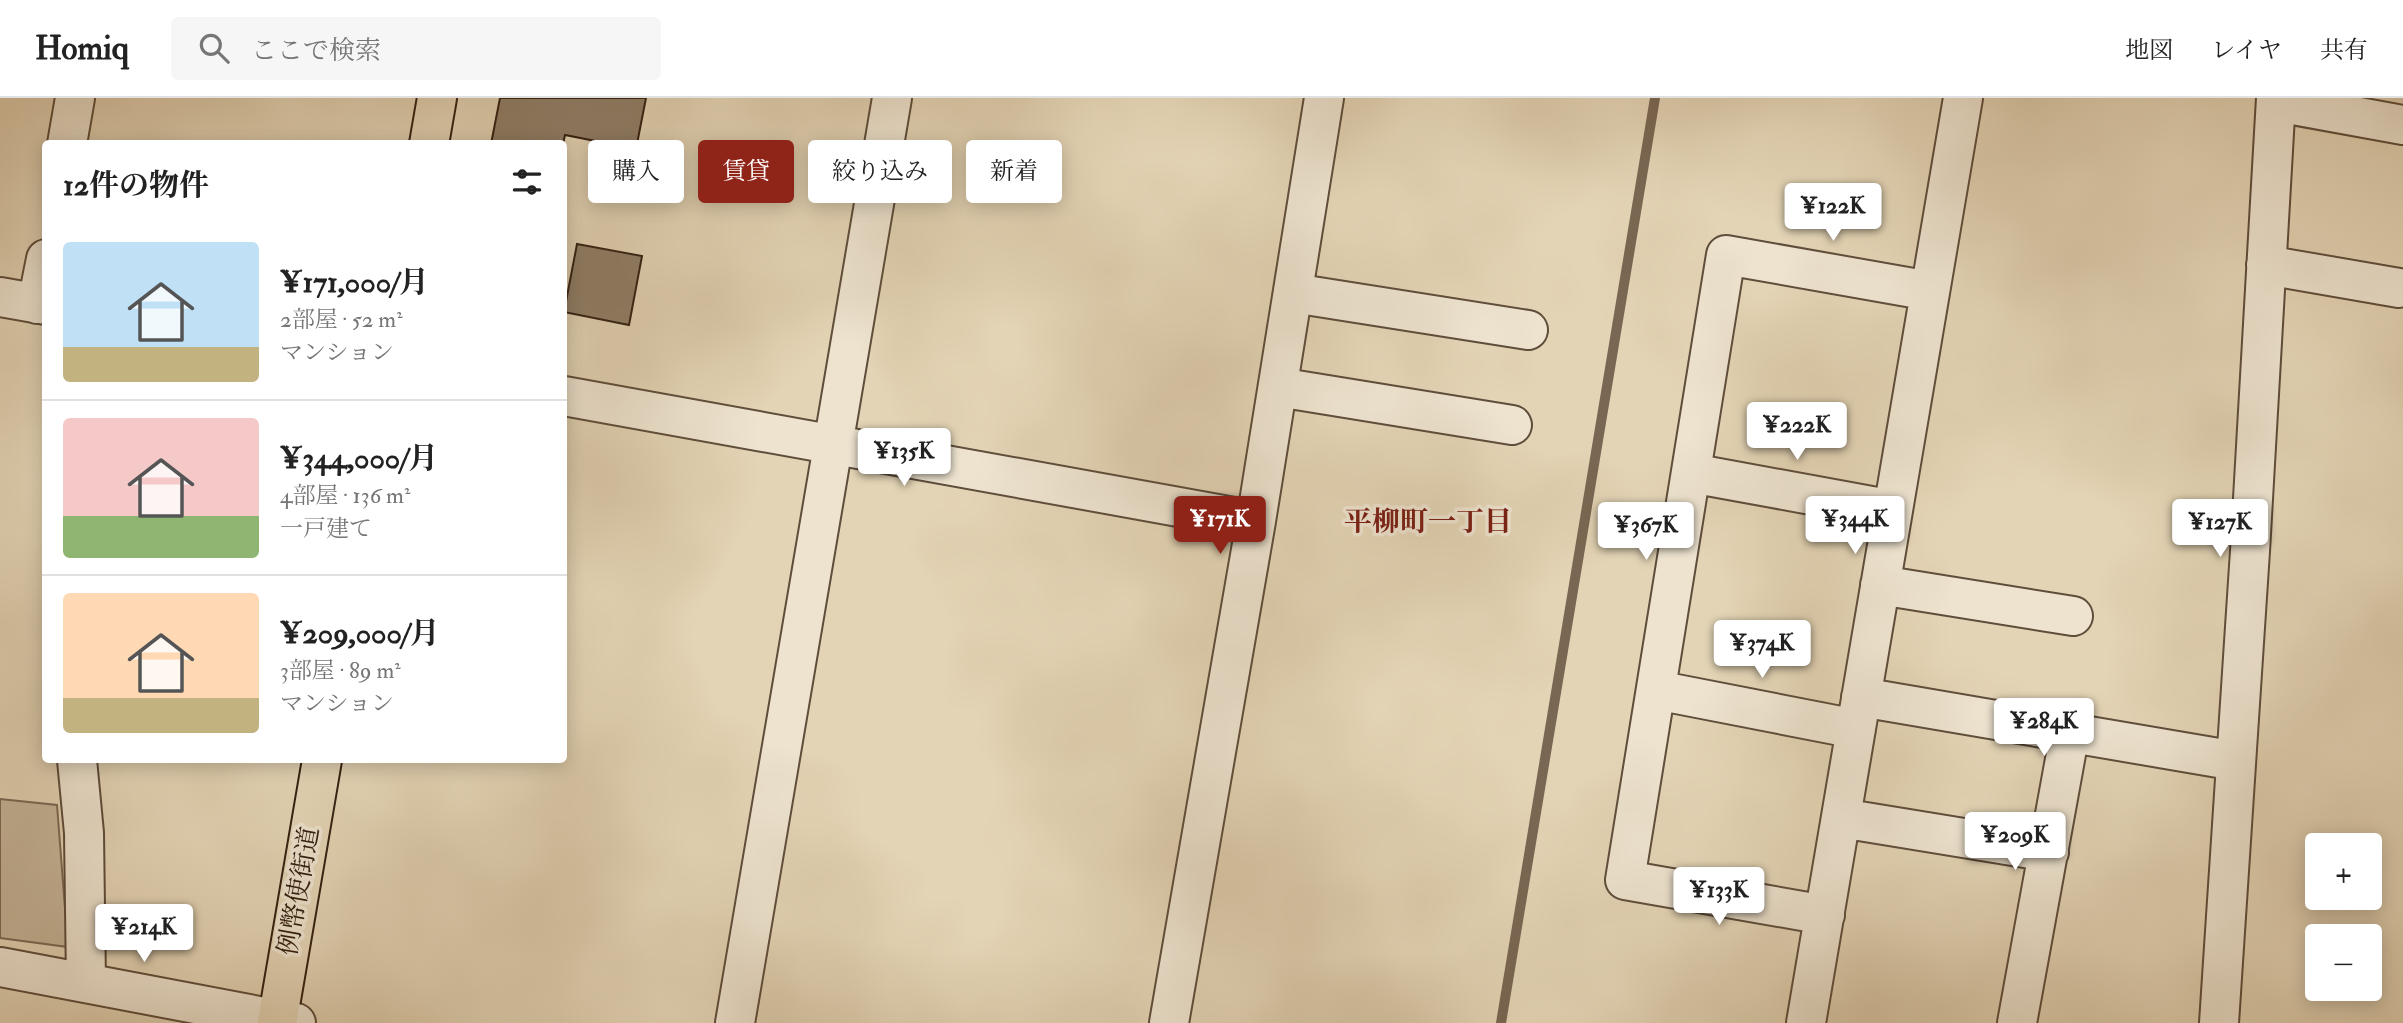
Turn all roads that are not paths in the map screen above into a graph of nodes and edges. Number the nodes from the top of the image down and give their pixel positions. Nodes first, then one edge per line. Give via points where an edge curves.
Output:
1 (75, 98) edge
2 (437, 98) edge
3 (892, 98) edge
4 (1324, 98) edge
5 (1963, 98) edge
6 (2276, 100) edge
7 (2403, 125) edge
8 (67, 140) edge
9 (430, 140) edge
10 (2266, 265) junction
11 (2399, 288) dead end
12 (1930, 291) junction
13 (1293, 293) junction
14 (0, 298) edge
15 (41, 304) edge
16 (1528, 330) dead end
17 (1278, 387) junction
18 (567, 398) edge
19 (1512, 425) dead end
20 (833, 445) junction
21 (1691, 473) junction
22 (1893, 510) junction
23 (1256, 521) junction
24 (1880, 585) junction
25 (2055, 604) dead end
26 (1656, 690) junction
27 (1859, 713) junction
28 (2070, 732) junction
29 (2236, 761) junction
30 (77, 763) edge
31 (322, 763) edge
32 (1841, 818) junction
33 (2049, 852) junction
34 (1825, 915) junction
35 (0, 967) edge
36 (86, 983) junction
37 (283, 1022) edge
38 (735, 1023) edge
39 (1170, 1023) edge
40 (1806, 1023) edge
41 (2017, 1023) edge
42 (2219, 1023) edge

1 - 8 street
2 - 9 main road
3 - 20 street
4 - 13 street
5 - 12 street
6 - 7 street
6 - 10 street
10 - 11 street
10 - 29 street
12 - 21 street via 1727,255
12 - 22 street
13 - 16 street
13 - 17 street
14 - 15 street
17 - 19 street
17 - 23 street
18 - 20 street
20 - 23 street
20 - 38 street
21 - 22 street
21 - 26 street
22 - 24 street
23 - 39 street
24 - 25 street
24 - 27 street
26 - 27 street
26 - 34 street via 1625,880
27 - 28 street
27 - 32 street
28 - 29 street
28 - 33 street
29 - 42 street
30 - 36 street via 85,833
31 - 37 main road, 例幣使街道
32 - 33 street
32 - 34 street
33 - 41 street
34 - 40 street
35 - 36 street
36 - 37 street

